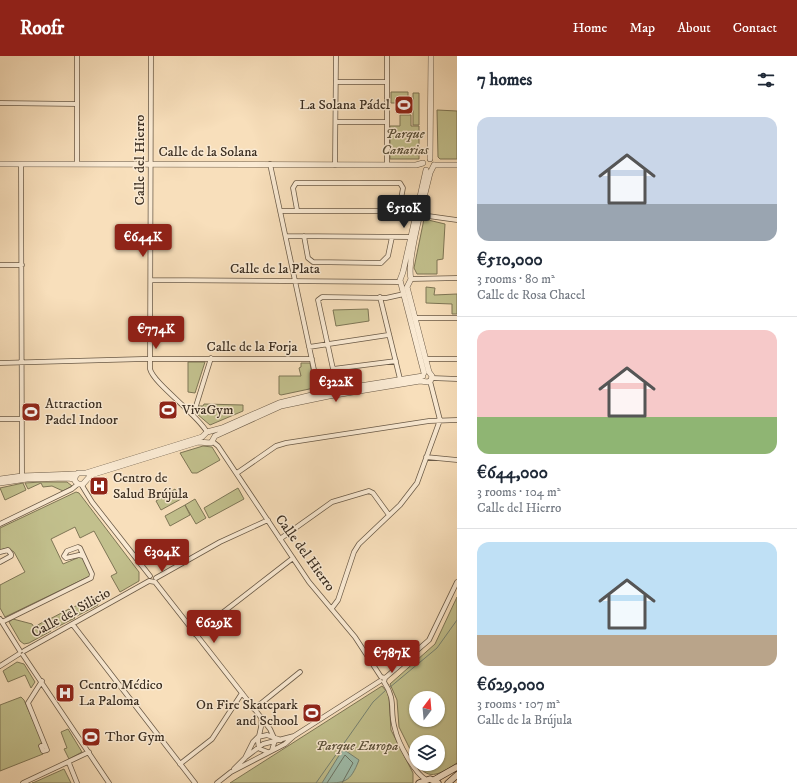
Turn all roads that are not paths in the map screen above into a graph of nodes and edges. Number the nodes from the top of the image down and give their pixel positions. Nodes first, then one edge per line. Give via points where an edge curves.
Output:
1 (77, 56) edge
2 (151, 56) edge
3 (336, 56) edge
4 (387, 56) edge
5 (431, 56) edge
6 (336, 82) junction
7 (386, 82) junction
8 (0, 103) edge
9 (77, 104) junction
10 (336, 122) junction
11 (386, 122) junction
12 (430, 159) junction
13 (0, 164) edge
14 (21, 164) junction
15 (77, 164) junction
16 (151, 164) junction
17 (270, 164) junction
18 (335, 164) junction
19 (387, 165) junction
20 (434, 165) junction
21 (457, 165) edge
22 (426, 168) junction
23 (297, 210) junction
24 (399, 210) junction
25 (280, 211) junction
26 (419, 213) junction
27 (457, 220) edge
28 (286, 236) junction
29 (304, 236) junction
30 (392, 236) junction
31 (411, 237) junction
32 (0, 265) edge
33 (22, 265) junction
34 (402, 274) junction
35 (457, 278) edge
36 (409, 279) junction
37 (151, 280) junction
38 (295, 281) junction
39 (401, 282) junction
40 (404, 294) junction
41 (380, 297) junction
42 (415, 318) junction
43 (457, 318) edge
44 (388, 335) junction
45 (326, 344) junction
46 (310, 347) junction
47 (150, 358) junction
48 (211, 358) junction
49 (312, 359) junction
50 (426, 359) junction
51 (457, 359) edge
52 (396, 361) junction
53 (0, 363) edge
54 (20, 363) junction
55 (427, 377) junction
56 (400, 379) junction
57 (457, 379) edge
58 (319, 394) junction
59 (192, 413) junction
60 (21, 419) junction
61 (0, 420) edge
62 (440, 420) junction
63 (457, 420) edge
64 (210, 436) junction
65 (426, 457) junction
66 (457, 460) edge
67 (83, 473) junction
68 (237, 473) junction
69 (22, 478) junction
70 (0, 479) edge
71 (86, 479) junction
72 (77, 480) junction
73 (0, 483) edge
74 (389, 514) junction
75 (268, 520) junction
76 (0, 524) edge
77 (280, 539) junction
78 (0, 552) edge
79 (83, 556) dead end
80 (293, 558) junction
81 (0, 562) edge
82 (150, 579) junction
83 (155, 580) junction
84 (457, 582) edge
85 (456, 587) edge
86 (332, 608) junction
87 (1, 620) edge
88 (73, 625) junction
89 (195, 634) junction
90 (22, 653) junction
91 (0, 666) edge
92 (300, 672) dead end
93 (383, 680) junction
94 (42, 681) junction
95 (242, 693) junction
96 (254, 709) junction
97 (260, 717) junction
98 (294, 736) junction
99 (258, 737) junction
100 (274, 738) junction
101 (45, 745) dead end
102 (259, 746) junction
103 (270, 751) junction
104 (89, 752) junction
105 (245, 758) junction
106 (69, 763) junction
107 (180, 764) junction
108 (457, 767) edge
109 (232, 772) junction
110 (417, 772) junction
111 (457, 775) edge
112 (425, 779) junction
113 (436, 782) edge
114 (23, 783) edge
115 (77, 783) edge
116 (109, 783) edge
117 (195, 783) edge
118 (217, 783) edge
119 (419, 783) edge
120 (448, 783) edge

1 - 9 street
2 - 16 street, Calle del Hierro
3 - 6 street
4 - 7 street
5 - 12 street
6 - 7 street
6 - 10 street
7 - 11 street
8 - 9 street
9 - 15 street
10 - 11 street
10 - 18 street
11 - 19 street
12 - 20 street
12 - 22 street
13 - 14 street, Calle de la Solana
14 - 15 street, Calle de la Solana
14 - 33 street
15 - 16 street, Calle de la Solana
16 - 17 street, Calle de la Solana
16 - 37 street, Calle del Hierro
17 - 18 street, Calle de la Solana
17 - 25 street
18 - 19 street, Calle de la Solana
19 - 22 street, Calle de la Solana via 416,165
20 - 21 street
20 - 22 street
22 - 26 street
23 - 24 street
23 - 24 street via 292,188 296,183 400,183 403,188
23 - 25 street
24 - 26 street
25 - 28 street
26 - 27 street
26 - 31 street
26 - 36 street
28 - 29 street
28 - 38 street
29 - 30 street
29 - 30 street via 308,258 313,262 348,263 381,263 388,256
30 - 31 street
31 - 34 street
32 - 33 street
33 - 54 street
34 - 36 street
34 - 39 street
35 - 36 street
36 - 39 street
36 - 42 street via 408,294
37 - 38 street, Calle de la Plata
37 - 47 street, Calle del Hierro
38 - 39 street, Calle de la Plata
38 - 46 street
39 - 40 street
40 - 41 street
40 - 55 street
41 - 44 street
41 - 45 street via 322,297 318,300
42 - 43 street
42 - 50 street
44 - 45 street
44 - 52 street
45 - 46 street
45 - 52 street via 333,369
46 - 49 street
47 - 48 street, Calle de la Forja
47 - 54 street, Calle de la Forja
47 - 59 street, Calle del Hierro via 152,375
48 - 49 street, Calle de la Forja
48 - 59 street
49 - 58 street
50 - 51 street
50 - 55 street
52 - 56 street
53 - 54 street, Calle de la Forja
54 - 60 street
55 - 56 street
55 - 57 street
55 - 62 street
55 - 64 street via 281,406
56 - 58 street
58 - 64 street via 275,404
59 - 64 street, Calle del Hierro
60 - 61 street
60 - 69 street
62 - 63 street
62 - 65 street
62 - 68 street via 286,443 276,446
64 - 67 street
64 - 68 street, Calle del Hierro
64 - 71 street
65 - 66 street
65 - 74 street via 417,483 409,495
67 - 71 street
67 - 72 street
68 - 75 street, Calle del Hierro
69 - 70 street
69 - 72 street
69 - 73 street
71 - 72 street
72 - 76 street via 72,489
72 - 82 street
74 - 77 street via 370,491 332,502
74 - 86 street via 354,552 338,600
75 - 77 street, Calle del Hierro
75 - 83 street via 220,542
77 - 80 street, Calle del Hierro
78 - 81 street via 8,550 11,556
79 - 87 street via 92,575
80 - 86 street, Calle del Hierro via 309,582
80 - 89 street
82 - 83 street
82 - 88 street, Calle del Silicio
83 - 89 street
84 - 85 street
85 - 93 street via 429,640
86 - 93 street, Calle del Hierro via 355,637
87 - 90 street
88 - 90 street, Calle del Silicio
88 - 107 street
89 - 95 street
90 - 91 street, Calle del Silicio
90 - 94 street
92 - 96 street
93 - 98 street
93 - 110 street, Calle del Hierro via 393,700 394,729
94 - 101 street via 28,703
94 - 104 street
95 - 96 street
95 - 107 street via 212,739
96 - 97 street
97 - 99 street via 262,724
97 - 100 street
98 - 100 street via 281,740
98 - 103 street via 285,744
99 - 100 street via 267,734
99 - 102 street
99 - 105 street
100 - 102 street
100 - 103 street
102 - 103 street
102 - 105 street
103 - 109 street
104 - 106 street
104 - 116 street
105 - 109 street
106 - 114 street
106 - 115 street
107 - 117 street
108 - 113 main road
109 - 118 street
110 - 112 street
110 - 119 street
111 - 120 main road
112 - 113 main road
112 - 119 main road

